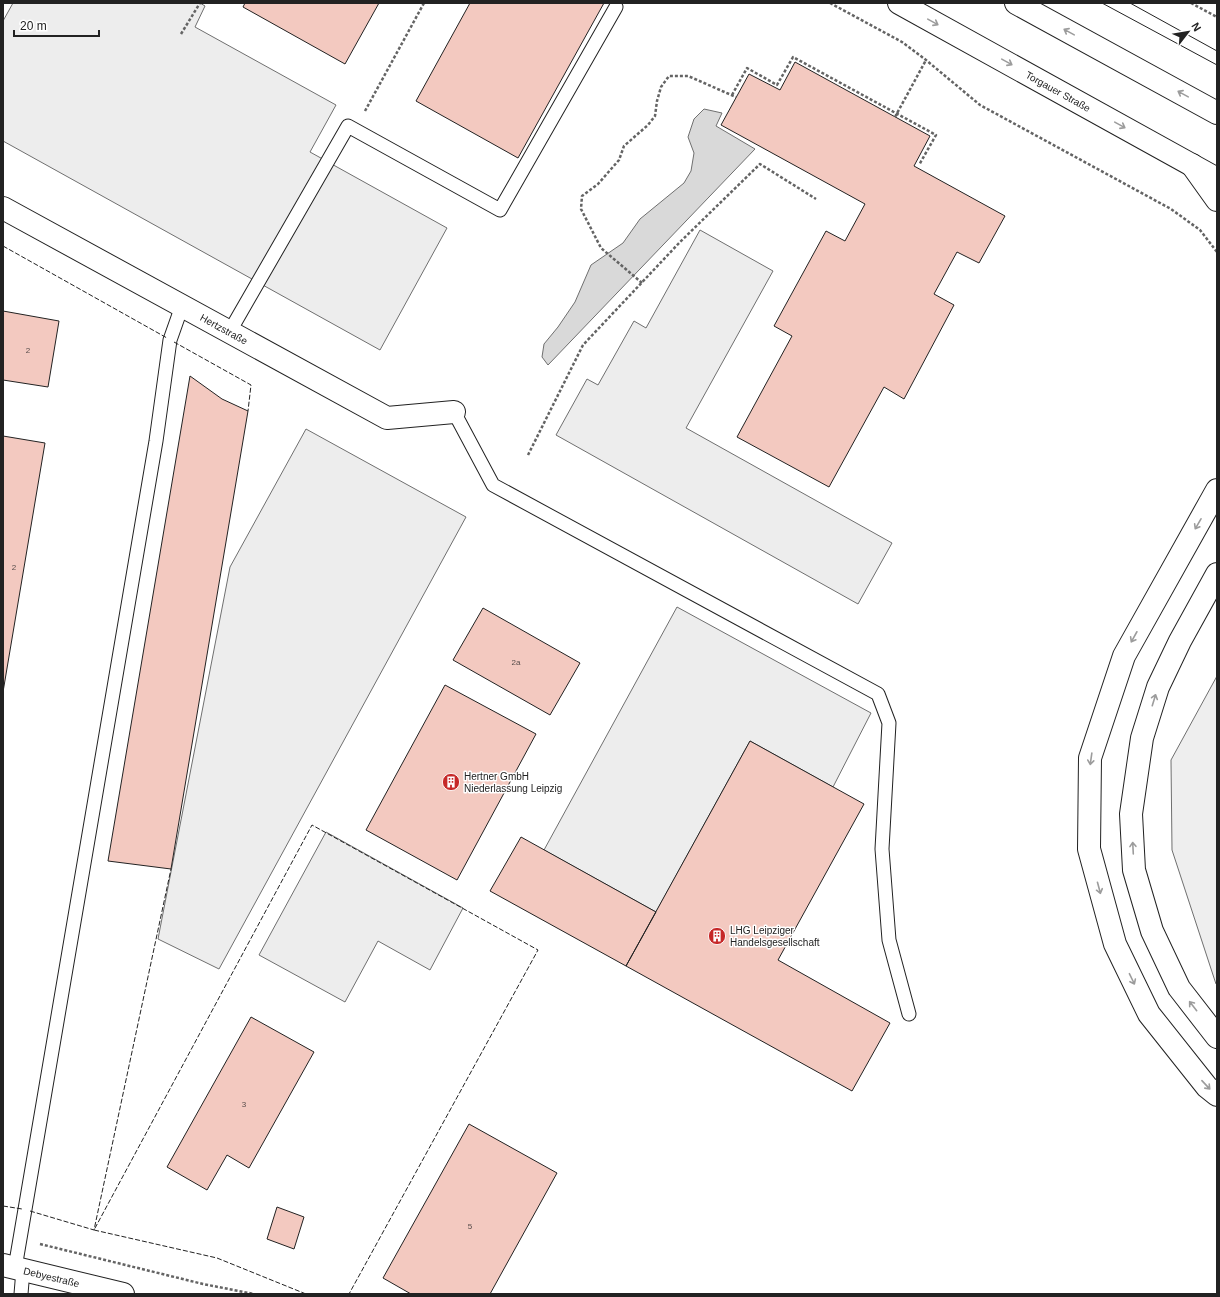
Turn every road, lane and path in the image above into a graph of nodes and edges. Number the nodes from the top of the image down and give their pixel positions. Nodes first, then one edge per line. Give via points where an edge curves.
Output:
1 (200, 3) edge
2 (424, 3) edge
3 (830, 3) edge
4 (899, 3) edge
5 (1016, 3) edge
6 (1191, 3) edge
7 (616, 7) dead end
8 (1217, 18) edge
9 (181, 34) dead end
10 (926, 60) junction
11 (732, 95) junction
12 (736, 97) dead end
13 (1217, 113) edge
14 (896, 115) junction
15 (355, 129) junction
16 (919, 165) dead end
17 (1192, 165) junction
18 (1217, 178) edge
19 (816, 199) dead end
20 (1217, 200) edge
21 (3, 208) edge
22 (1217, 252) edge
23 (642, 283) junction
24 (182, 306) junction
25 (230, 332) junction
26 (454, 412) joint
27 (528, 455) dead end
28 (1217, 490) edge
29 (1217, 574) edge
30 (909, 1014) dead end
31 (1217, 1037) edge
32 (1217, 1095) edge
33 (20, 1240) junction
34 (14, 1268) edge
35 (21, 1294) edge
36 (123, 1294) edge
37 (254, 1294) edge

1 - 9 path
2 - 15 path
3 - 10 path via 902,42
4 -> 17 main road, Torgauer Straße
13 -> 5 main road
6 - 8 path
7 - 15 lane via 500,210
10 - 14 path
10 - 22 path via 980,105 1171,209 1200,230
11 - 12 path
11 - 14 path via 747,68 777,85 793,57
11 - 23 path via 688,76 669,76 661,87 655,116 624,146 619,160 598,184 582,196 581,209 601,248
14 - 16 path via 936,135
15 - 25 lane via 348,126
17 - 18 main road, Torgauer Straße
17 - 20 main road
19 - 23 path via 760,164
21 - 24 main road, Hertzstraße
23 - 27 path via 583,346
24 - 25 main road, Hertzstraße
24 - 33 lane via 170,340 154,449
25 - 26 main road, Hertzstraße via 388,418
26 - 30 lane via 493,485 878,694 889,723 882,849 889,940
28 -> 32 main road via 1124,656 1090,758 1089,849 1115,944 1149,1014 1207,1087
31 -> 29 main road via 1179,988 1152,931 1134,870 1131,814 1142,738 1158,687 1180,640
33 - 34 lane
33 - 37 path
34 - 35 lane
34 - 36 main road, Debyestraße

